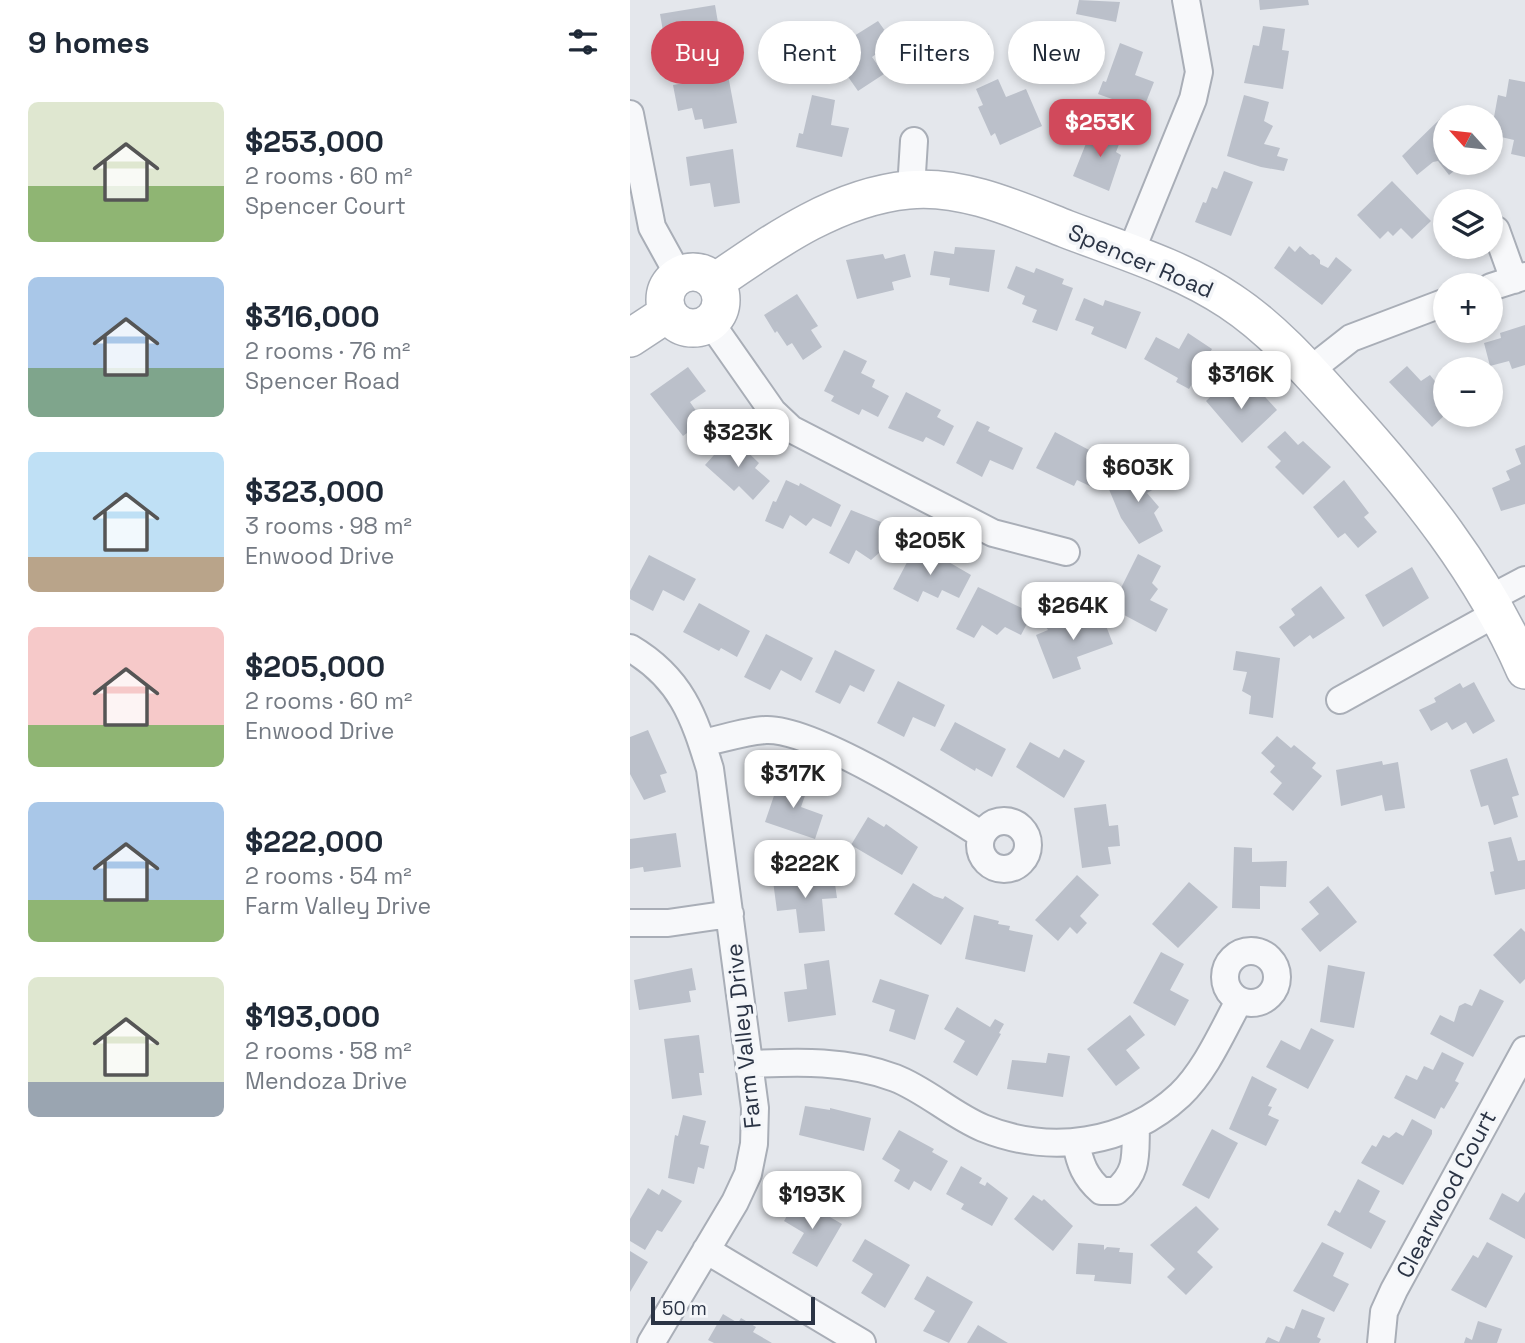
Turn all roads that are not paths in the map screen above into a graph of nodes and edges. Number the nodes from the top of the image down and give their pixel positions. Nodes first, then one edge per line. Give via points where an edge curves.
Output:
1 (1186, 0) edge
2 (630, 114) edge
3 (915, 141) dead end
4 (911, 189) junction
5 (1130, 254) junction
6 (1503, 256) edge
7 (678, 276) junction
8 (1510, 281) edge
9 (715, 282) junction
10 (1433, 307) edge
11 (668, 313) junction
12 (710, 322) junction
13 (630, 338) edge
14 (1309, 371) junction
15 (1066, 552) dead end
16 (1525, 580) edge
17 (1493, 606) junction
18 (630, 649) edge
19 (1525, 670) edge
20 (1340, 700) dead end
21 (702, 743) junction
22 (982, 835) dead end
23 (730, 914) junction
24 (630, 923) edge
25 (1238, 1001) dead end
26 (1525, 1050) edge
27 (749, 1064) junction
28 (1136, 1126) junction
29 (1076, 1143) junction
30 (706, 1251) junction
31 (651, 1343) edge
32 (862, 1343) edge
33 (1381, 1343) edge

1 - 5 street via 1199,72 1193,99
2 - 7 street via 652,227
3 - 4 street
4 - 5 main road, Spencer Road via 940,190 995,203
4 - 9 main road, Spencer Road via 854,203 807,223
5 - 14 main road, Spencer Road via 1231,301
6 - 8 street
7 - 9 main road via 702,273
7 - 11 main road via 667,288
9 - 12 main road via 720,307
10 - 14 street via 1352,338
11 - 12 main road via 674,321 692,328
11 - 13 main road
12 - 15 street via 772,412 791,429 993,533
14 - 17 main road, Spencer Road via 1430,509
16 - 17 street
17 - 19 main road, Spencer Road
17 - 20 street
18 - 21 street, Farm Valley Drive via 666,676 694,717
21 - 22 street via 765,730 802,737 848,758
21 - 23 street, Farm Valley Drive via 710,769
23 - 24 street
23 - 27 street, Farm Valley Drive
25 - 28 street via 1202,1067 1181,1094
26 - 33 street, Clearwood Court via 1394,1290 1384,1312
27 - 29 street via 835,1063 864,1069 896,1079 980,1127 1013,1139
27 - 30 street, Farm Valley Drive via 755,1108 748,1174
28 - 29 street
28 - 29 street via 1135,1163 1130,1179 1116,1191 1101,1191 1089,1180 1080,1165
30 - 31 street, Farm Valley Drive
30 - 32 street

